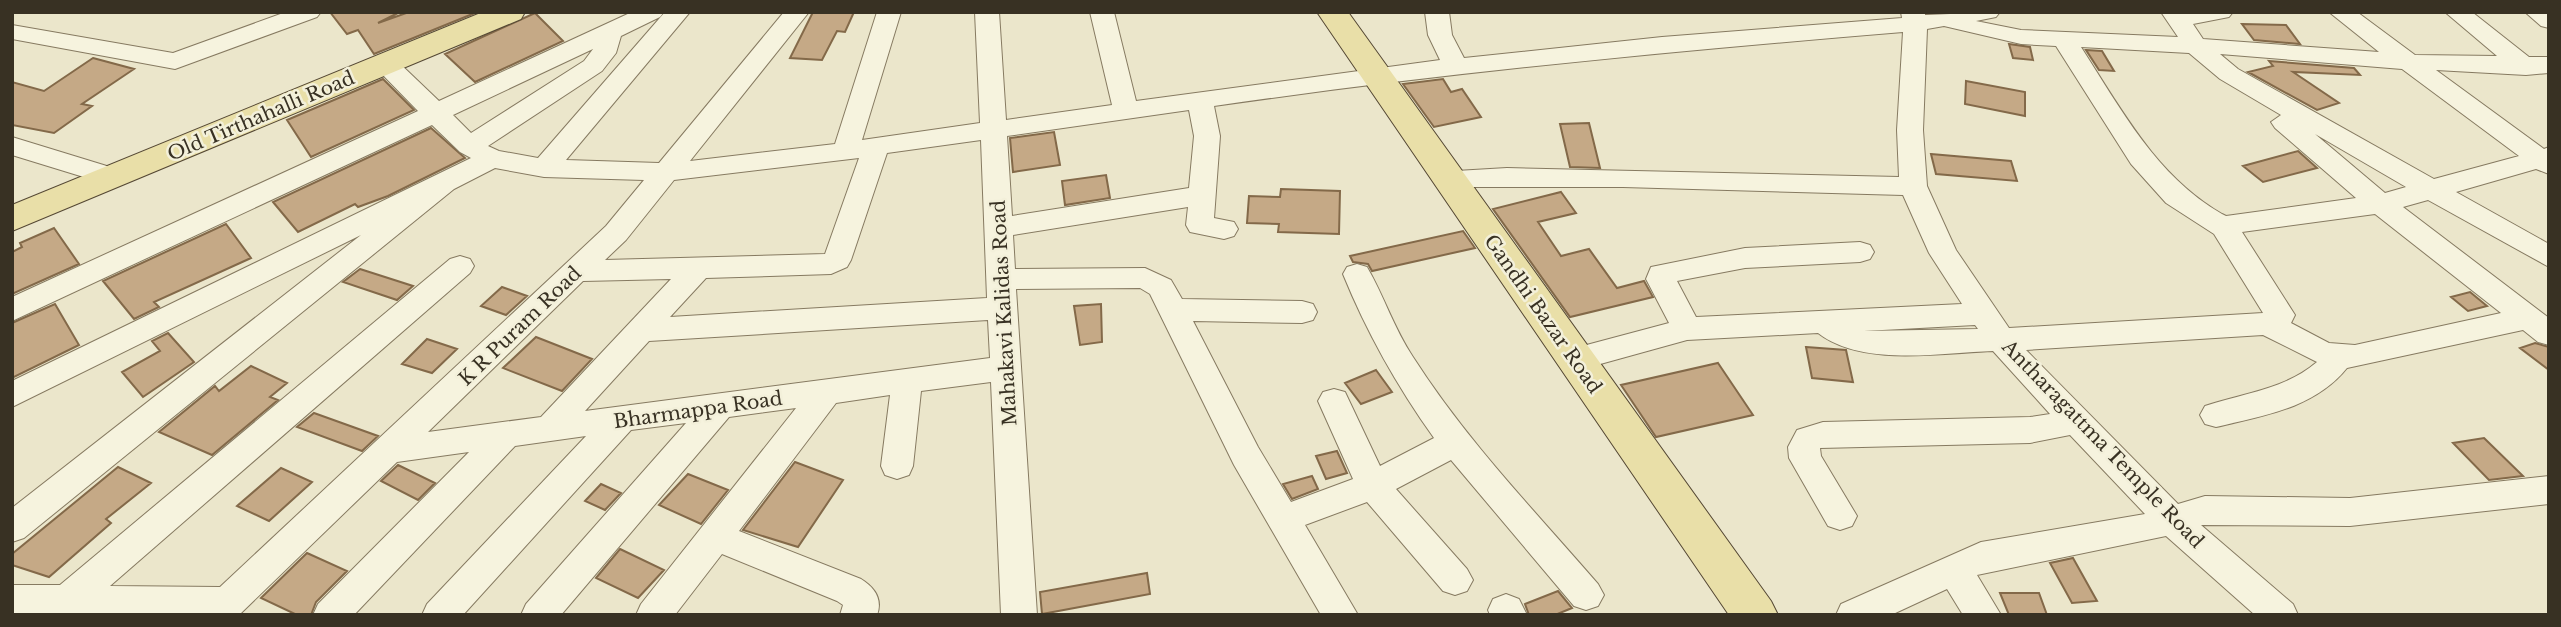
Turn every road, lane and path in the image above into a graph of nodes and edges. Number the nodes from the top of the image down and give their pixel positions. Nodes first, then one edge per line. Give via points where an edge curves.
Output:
1 (309, 12) edge
2 (652, 12) edge
3 (678, 12) edge
4 (797, 12) edge
5 (889, 12) edge
6 (988, 12) edge
7 (1102, 12) edge
8 (1332, 12) edge
9 (1437, 12) edge
10 (1988, 12) edge
11 (2221, 12) edge
12 (2341, 12) edge
13 (2457, 12) edge
14 (2537, 12) edge
15 (498, 14) edge
16 (2176, 15) edge
17 (1914, 18) edge
18 (1947, 21) junction
19 (2549, 21) edge
20 (12, 32) edge
21 (610, 32) junction
22 (2064, 39) junction
23 (2197, 47) junction
24 (2409, 62) junction
25 (386, 64) junction
26 (2522, 65) junction
27 (2549, 65) edge
28 (1455, 66) junction
29 (1377, 75) junction
30 (2244, 83) junction
31 (2549, 83) edge
32 (1200, 102) junction
33 (1126, 111) junction
34 (434, 112) junction
35 (996, 130) junction
36 (12, 146) edge
37 (876, 146) junction
38 (846, 150) junction
39 (481, 153) junction
40 (2546, 160) edge
41 (544, 168) junction
42 (667, 172) junction
43 (113, 177) junction
44 (1449, 178) junction
45 (443, 185) junction
46 (1913, 187) junction
47 (2429, 190) junction
48 (1202, 195) junction
49 (2380, 204) junction
50 (12, 219) edge
51 (1000, 227) junction
52 (1224, 229) dead end
53 (2227, 229) junction
54 (1860, 252) dead end
55 (2549, 257) edge
56 (460, 266) dead end
57 (697, 269) junction
58 (577, 271) junction
59 (1357, 274) dead end
60 (1003, 294) junction
61 (12, 310) edge
62 (1173, 310) junction
63 (1302, 312) dead end
64 (1983, 314) junction
65 (1823, 321) junction
66 (2267, 324) junction
67 (2537, 326) edge
68 (1688, 329) junction
69 (641, 330) junction
70 (2002, 340) junction
71 (2337, 358) junction
72 (1575, 359) junction
73 (1006, 368) junction
74 (907, 382) junction
75 (826, 393) junction
76 (12, 396) edge
77 (1334, 401) dead end
78 (719, 407) junction
79 (2216, 415) dead end
80 (620, 421) junction
81 (2076, 421) junction
82 (549, 430) junction
83 (506, 435) junction
84 (1457, 442) junction
85 (390, 450) junction
86 (897, 466) dead end
87 (1373, 486) junction
88 (2549, 489) edge
89 (1840, 516) dead end
90 (1283, 519) junction
91 (2172, 520) junction
92 (12, 528) edge
93 (715, 536) junction
94 (1954, 570) junction
95 (1455, 580) dead end
96 (1586, 595) dead end
97 (12, 600) edge
98 (67, 601) junction
99 (222, 609) edge
100 (331, 615) edge
101 (440, 615) edge
102 (539, 615) edge
103 (654, 615) edge
104 (858, 615) edge
105 (1019, 615) edge
106 (1340, 615) edge
107 (1755, 615) edge
108 (1854, 615) edge
109 (1983, 615) edge
110 (2280, 615) edge

1 - 20 street via 175,61
2 - 21 street
3 - 41 street
4 - 42 street, K R Puram Road
5 - 38 street
6 - 35 street, Mahakavi Kalidas Road
7 - 33 street
8 - 29 main road, Gandhi Bazar Road
9 - 28 street via 1440,35
10 - 18 street
11 - 16 street
12 - 24 street
13 - 26 street
14 - 19 street
15 - 25 main road, Old Tirthahalli Road
16 - 23 street
17 - 18 street
17 - 28 street
17 - 46 street, Antharagattma Temple Road
18 - 22 street via 1981,31
21 - 34 street
21 - 39 street via 604,53 593,66
22 - 23 street
22 - 53 street via 2168,190
23 - 24 street
23 - 30 street
24 - 26 street
24 - 40 street
25 - 34 street
25 - 43 main road, Old Tirthahalli Road
26 - 27 street
26 - 31 street
28 - 29 street
29 - 32 street
29 - 44 main road, Gandhi Bazar Road
30 - 47 street
30 - 49 street
32 - 33 street
32 - 48 street via 1207,136
33 - 35 street
34 - 39 street
34 - 61 street
35 - 37 street
35 - 51 street, Mahakavi Kalidas Road
36 - 43 street
37 - 38 street
37 - 57 street via 834,262
38 - 42 street
39 - 41 street
39 - 45 street
40 - 47 street
41 - 42 street
42 - 58 street, K R Puram Road
43 - 50 main road, Old Tirthahalli Road
44 - 46 street via 1562,174
44 - 72 main road, Gandhi Bazar Road
45 - 76 street
45 - 92 street
46 - 64 street, Antharagattma Temple Road via 1943,253
47 - 49 street
47 - 55 street
48 - 51 street
48 - 52 street via 1200,225
49 - 53 street via 2235,223
49 - 67 street
51 - 60 street, Mahakavi Kalidas Road
53 - 66 street via 2280,315 2277,322
54 - 68 street via 1745,258 1661,274
56 - 98 street
57 - 58 street
57 - 69 street
58 - 85 street, K R Puram Road
59 - 84 street via 1389,347
60 - 62 street via 1146,278 1161,287
60 - 69 street
60 - 73 street, Mahakavi Kalidas Road
62 - 63 street
62 - 90 street
64 - 65 street
64 - 70 street, Antharagattma Temple Road
65 - 68 street
65 - 70 street via 1864,343
66 - 70 street
66 - 71 street
67 - 71 street
68 - 72 street
69 - 82 street
70 - 81 street, Antharagattma Temple Road
71 - 79 street via 2328,373 2310,386
72 - 107 main road, Gandhi Bazar Road
73 - 74 street, Bharmappa Road
73 - 105 street, Mahakavi Kalidas Road
74 - 75 street, Bharmappa Road
74 - 86 street
75 - 78 street, Bharmappa Road
75 - 93 street
77 - 87 street
78 - 80 street, Bharmappa Road
78 - 102 street
80 - 82 street, Bharmappa Road
80 - 101 street
81 - 89 street via 2030,430 1808,439 1805,458
81 - 91 street, Antharagattma Temple Road
82 - 83 street, Bharmappa Road
83 - 85 street, Bharmappa Road
83 - 100 street
84 - 87 street
84 - 96 street
85 - 99 street, K R Puram Road
87 - 90 street
87 - 95 street
88 - 91 street via 2350,512 2205,510
90 - 106 street
91 - 94 street via 1981,557
91 - 110 street, Antharagattma Temple Road
93 - 103 street
93 - 104 street via 849,590 860,597
94 - 108 street
94 - 109 street
97 - 98 street
98 - 99 street

